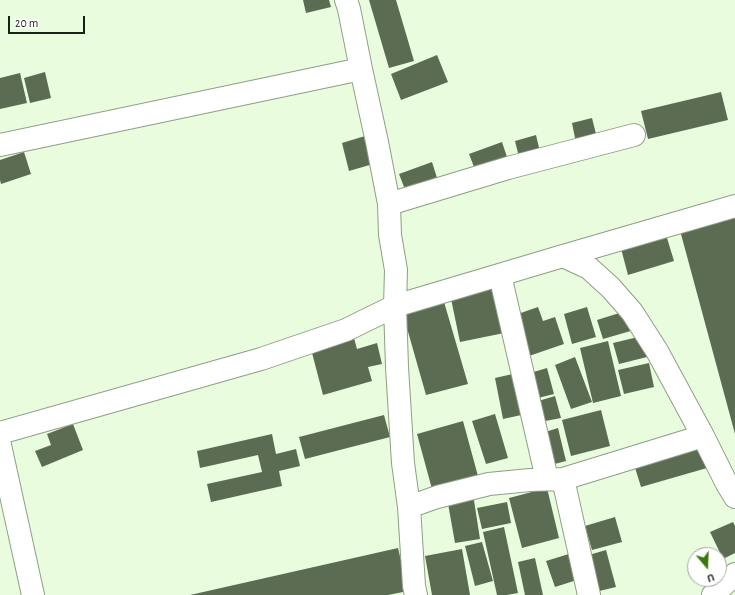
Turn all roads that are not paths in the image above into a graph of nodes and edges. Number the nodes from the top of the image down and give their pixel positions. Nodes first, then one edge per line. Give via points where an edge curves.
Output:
1 (346, 0) edge
2 (361, 69) junction
3 (634, 135) dead end
4 (0, 145) edge
5 (389, 204) junction
6 (735, 206) edge
7 (564, 256) junction
8 (500, 275) junction
9 (395, 306) junction
10 (0, 433) edge
11 (703, 436) junction
12 (0, 445) edge
13 (555, 479) junction
14 (735, 497) edge
15 (409, 507) junction
16 (735, 574) edge
17 (33, 595) edge
18 (416, 595) edge
19 (589, 595) edge
20 (713, 595) edge

1 - 2 street
2 - 4 street
2 - 5 street
3 - 5 street via 508,168
5 - 9 street via 390,235 396,270
6 - 7 street
7 - 8 street
7 - 11 street via 589,268 632,312 657,351
8 - 9 street
8 - 13 street
9 - 10 street via 346,330 261,359
9 - 15 street via 403,463
11 - 13 street
11 - 14 street
12 - 17 street
13 - 15 street via 489,484
13 - 19 street
15 - 18 street
16 - 20 street

